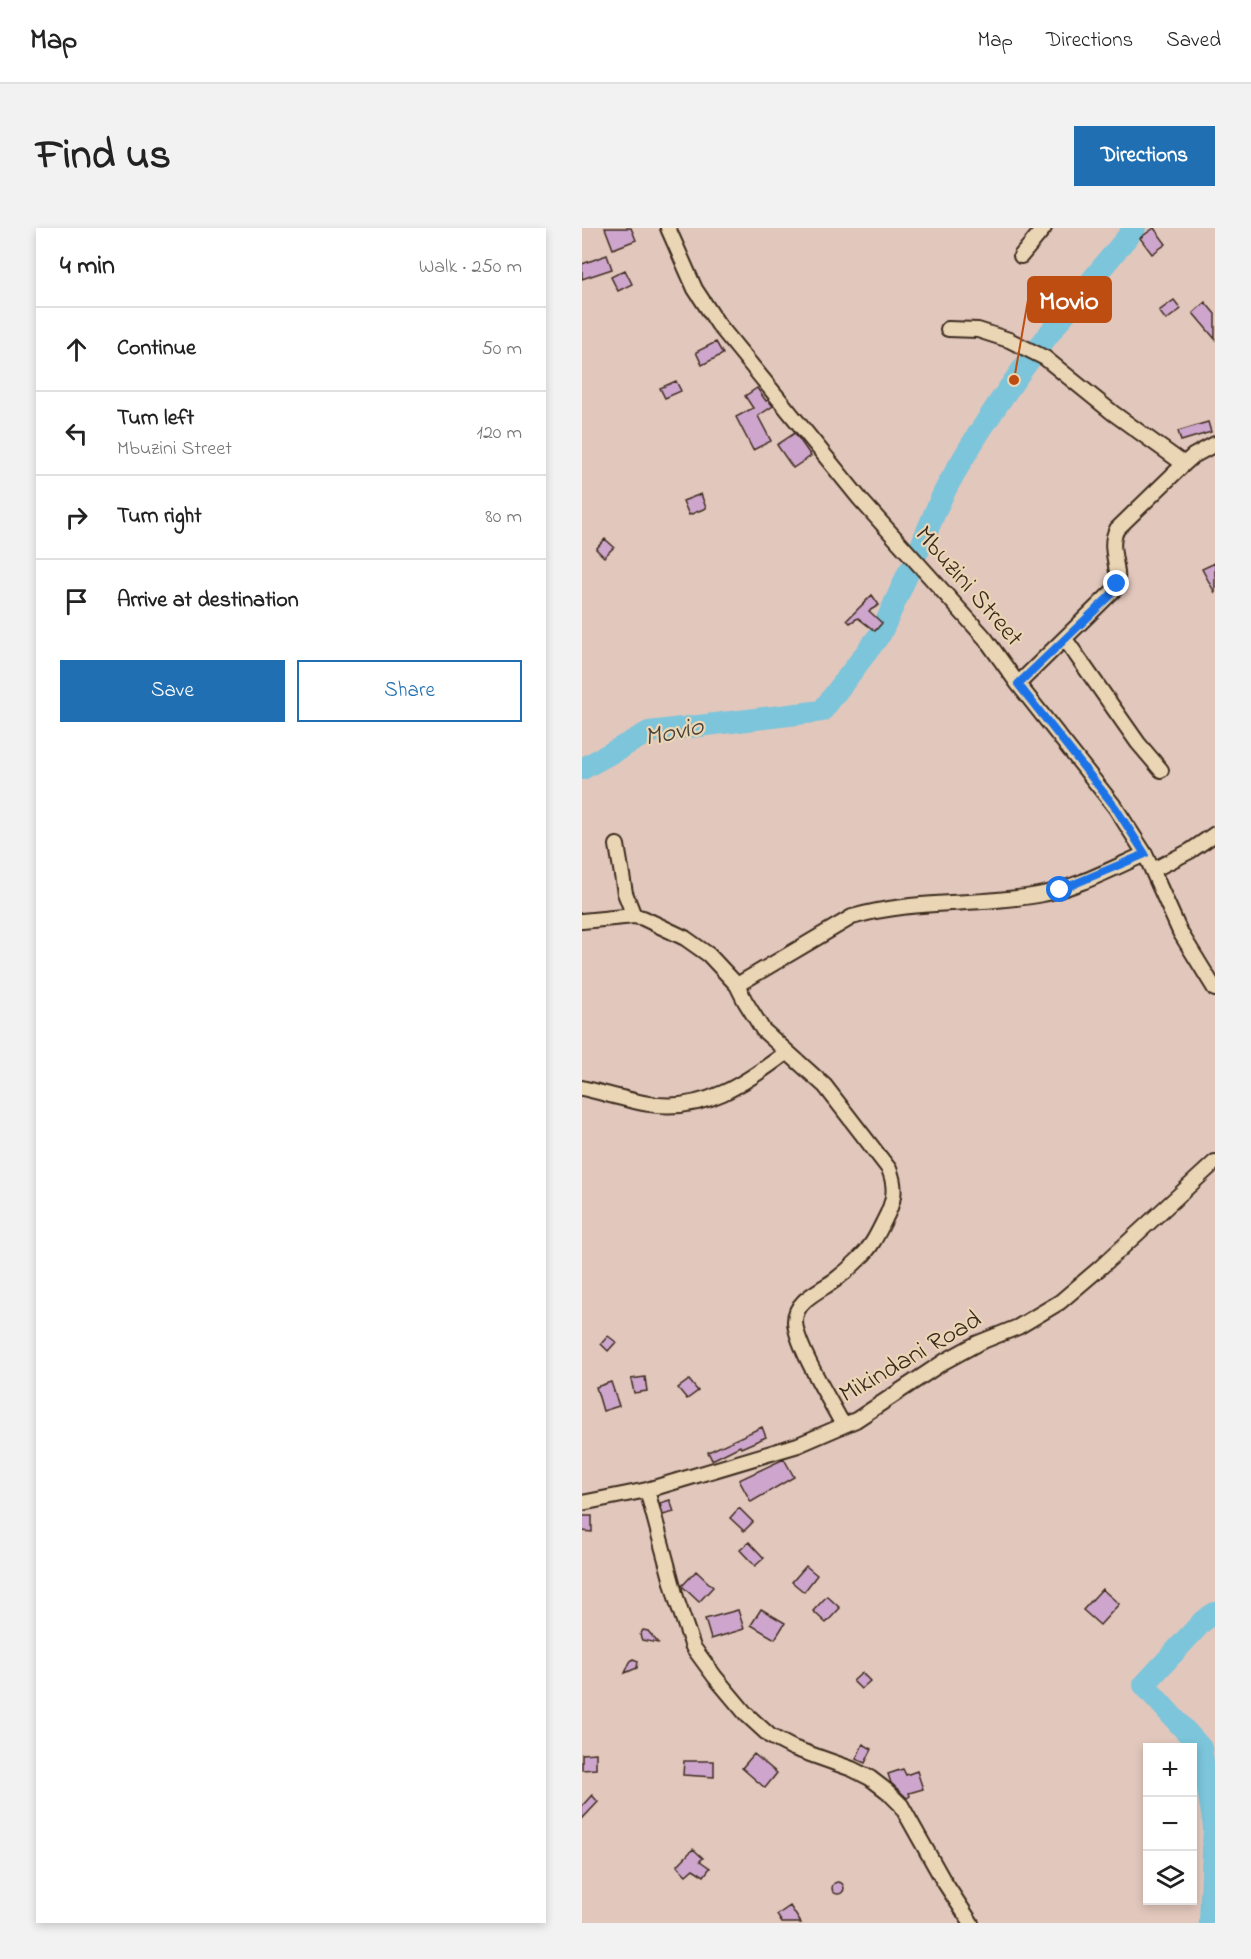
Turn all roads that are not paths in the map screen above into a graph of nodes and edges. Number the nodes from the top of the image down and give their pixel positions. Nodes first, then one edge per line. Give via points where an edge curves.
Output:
1 (668, 228) edge
2 (1044, 228) edge
3 (1021, 256) dead end
4 (948, 330) dead end
5 (1215, 444) edge
6 (1184, 464) junction
7 (1065, 639) junction
8 (1018, 684) junction
9 (1161, 770) dead end
10 (1215, 834) edge
11 (617, 845) dead end
12 (1145, 854) junction
13 (1153, 870) junction
14 (634, 916) junction
15 (582, 921) edge
16 (737, 985) junction
17 (1215, 989) edge
18 (787, 1052) junction
19 (582, 1088) edge
20 (1215, 1162) edge
21 (843, 1425) junction
22 (647, 1490) junction
23 (582, 1503) edge
24 (971, 1923) edge

1 - 8 street, Mbuzini Street via 695,289 718,324 860,499 985,638
2 - 3 street
4 - 6 street via 978,330 1045,358
5 - 6 street
6 - 7 street via 1117,529 1112,541 1117,584 1110,596
7 - 8 street
7 - 9 street
8 - 12 street, Mbuzini Street via 1115,807
10 - 13 street
11 - 14 street via 625,893
12 - 13 street, Mbuzini Street
12 - 16 street via 1040,895 924,904 852,917
13 - 17 street, Mbuzini Street via 1180,932
14 - 15 street
14 - 16 street via 685,938 709,955
16 - 18 street via 763,1030
18 - 19 street via 750,1080 693,1104 650,1104
18 - 21 street via 843,1107 895,1181 888,1215 870,1247 835,1280 806,1299 795,1319 804,1350
20 - 21 street, Mikindani Road via 1060,1302 1018,1327 945,1361
21 - 22 street, Mikindani Road via 798,1445
22 - 23 street, Mikindani Road
22 - 24 street via 693,1647 715,1677 770,1736 852,1769 887,1791 901,1806

